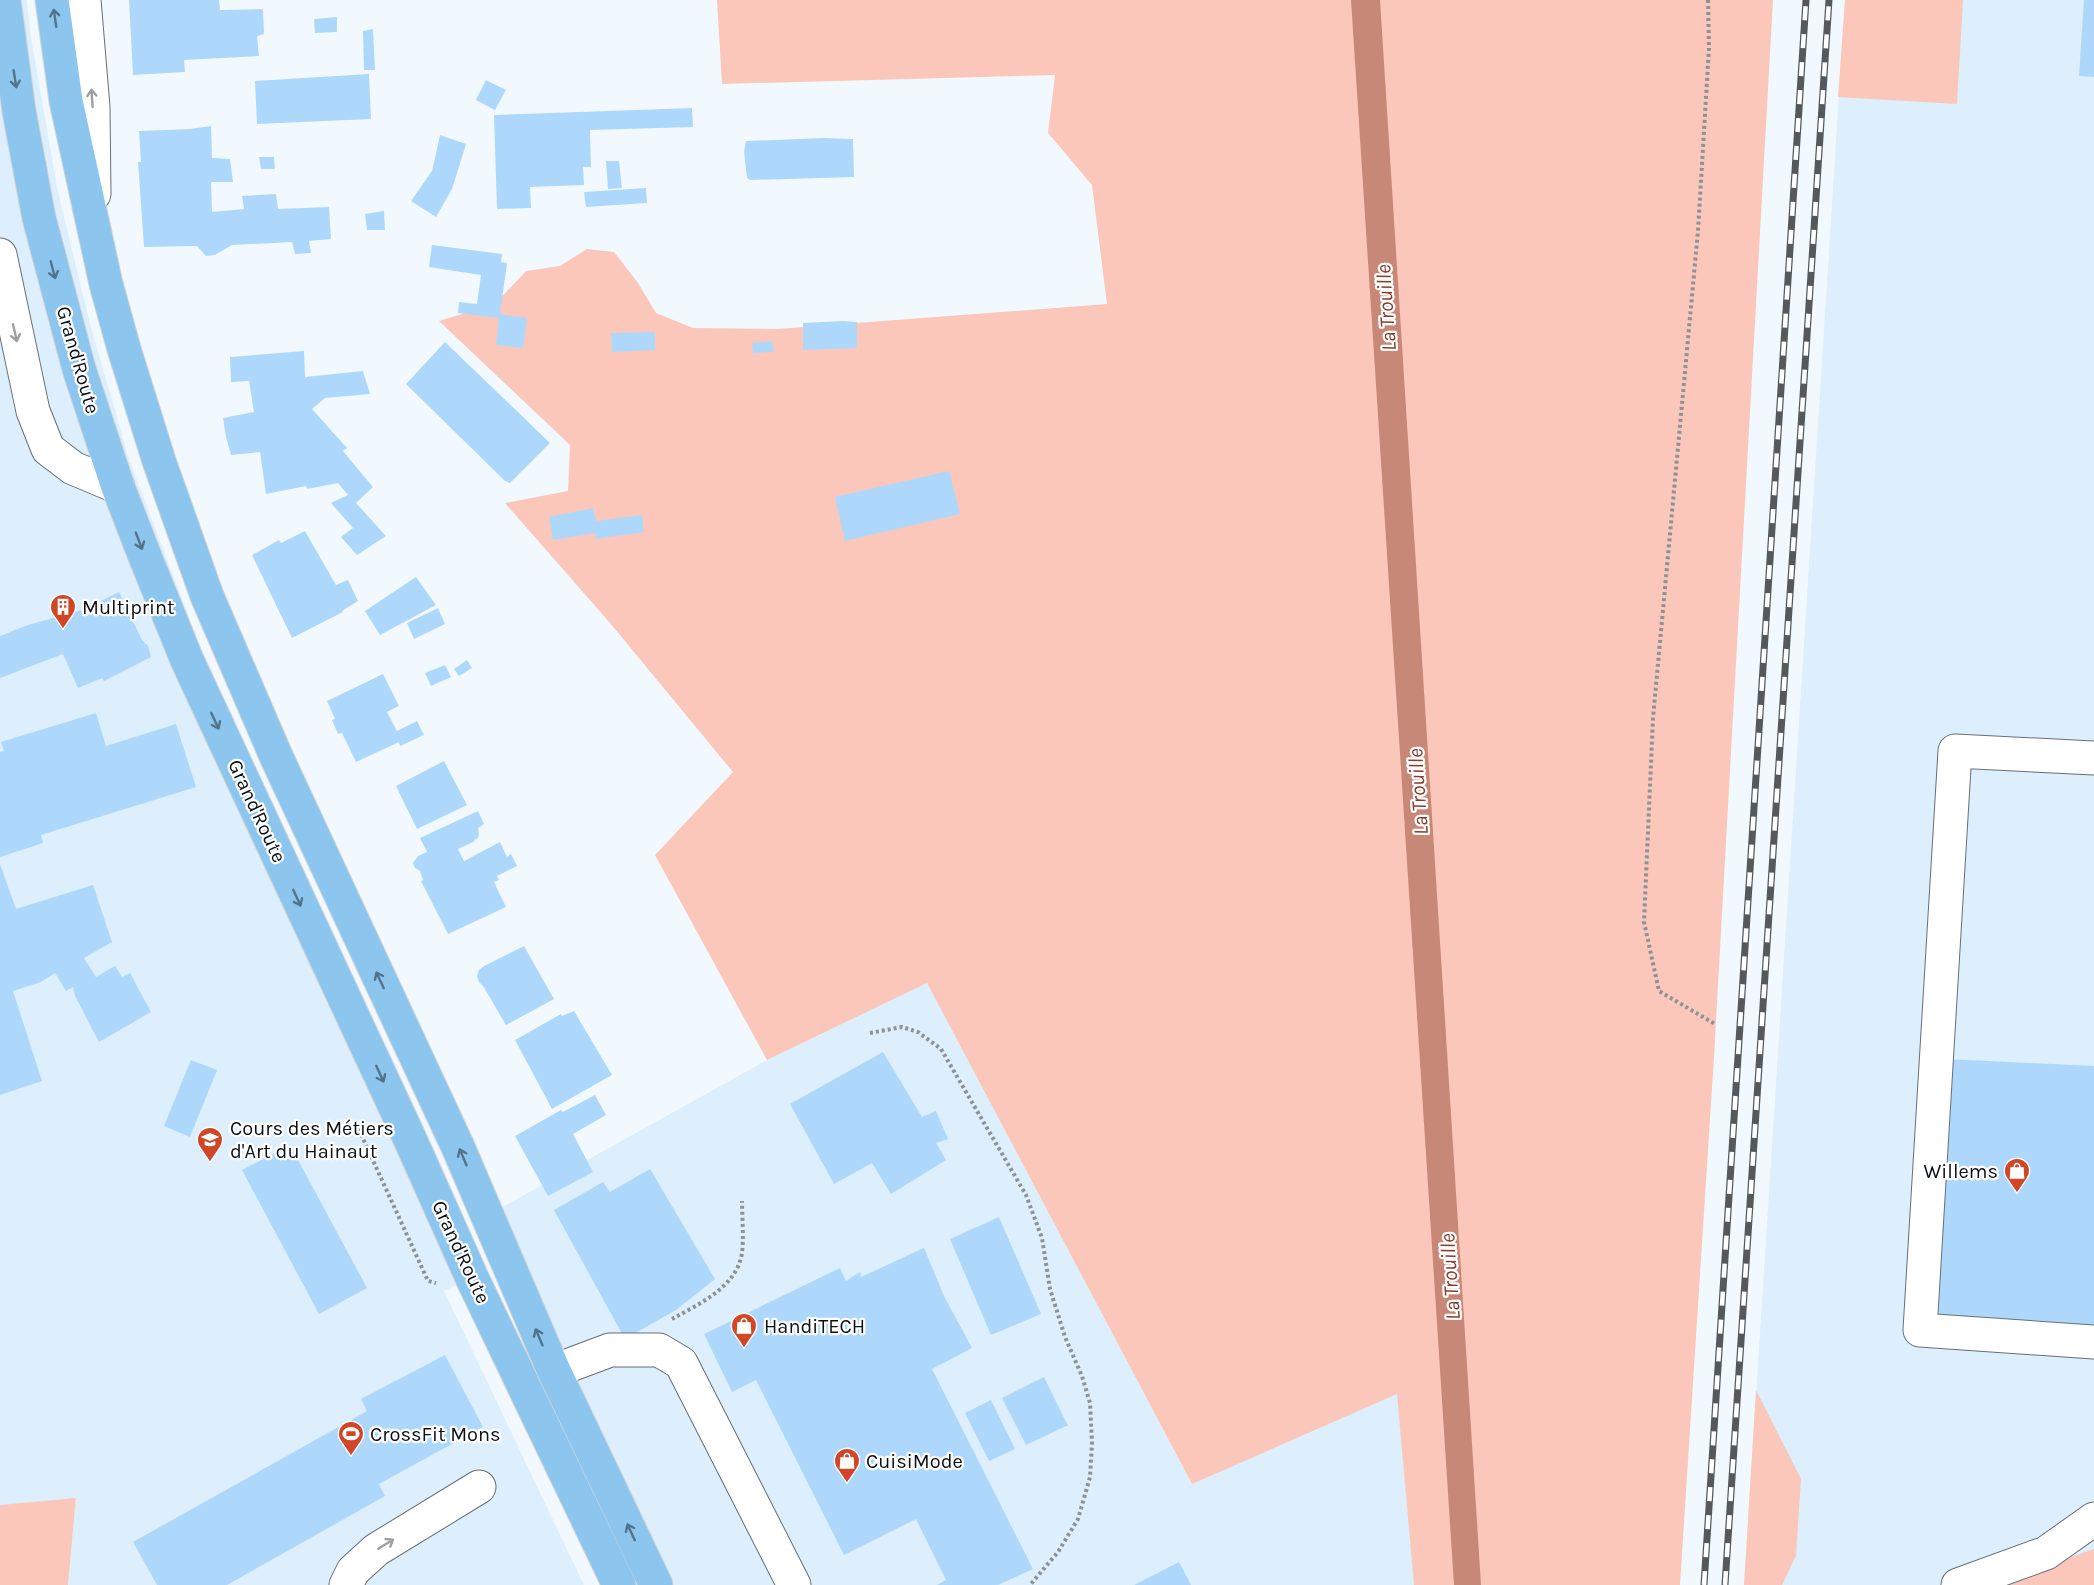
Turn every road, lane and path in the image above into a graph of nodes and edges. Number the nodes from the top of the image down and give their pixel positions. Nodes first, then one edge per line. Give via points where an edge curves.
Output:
1 (4, 0) edge
2 (52, 0) edge
3 (84, 0) edge
4 (1708, 0) edge
5 (95, 240) junction
6 (0, 255) edge
7 (118, 487) junction
8 (2094, 758) edge
9 (1715, 1024) dead end
10 (870, 1033) dead end
11 (742, 1201) dead end
12 (670, 1320) dead end
13 (2094, 1342) edge
14 (554, 1371) junction
15 (479, 1487) dead end
16 (2094, 1519) edge
17 (346, 1585) edge
18 (619, 1585) edge
19 (656, 1585) edge
20 (794, 1585) edge
21 (1030, 1585) edge
22 (1958, 1585) edge

1 -> 7 main road, Grand'Route via 39,218 79,369
5 -> 2 main road, Grand'Route via 66,100
5 -> 3 street via 93,107
4 - 9 path via 1709,48 1698,231 1653,718 1644,922 1659,991
14 -> 5 main road, Grand'Route via 458,1147 276,756 207,596 124,350
6 -> 7 street via 33,411 48,449 73,468
7 -> 18 main road, Grand'Route via 187,660 472,1278
8 - 13 street via 1955,751 1920,1330
10 - 21 path via 902,1027 918,1032 941,1049 1026,1195 1042,1239 1050,1289 1062,1328 1090,1403 1090,1477 1078,1519 1058,1552
11 - 12 path via 742,1253 737,1271 724,1287
19 -> 14 main road, Grand'Route
14 - 20 street via 610,1350 659,1350 681,1363
17 -> 15 street via 353,1571 376,1550
16 - 22 street via 2046,1553

